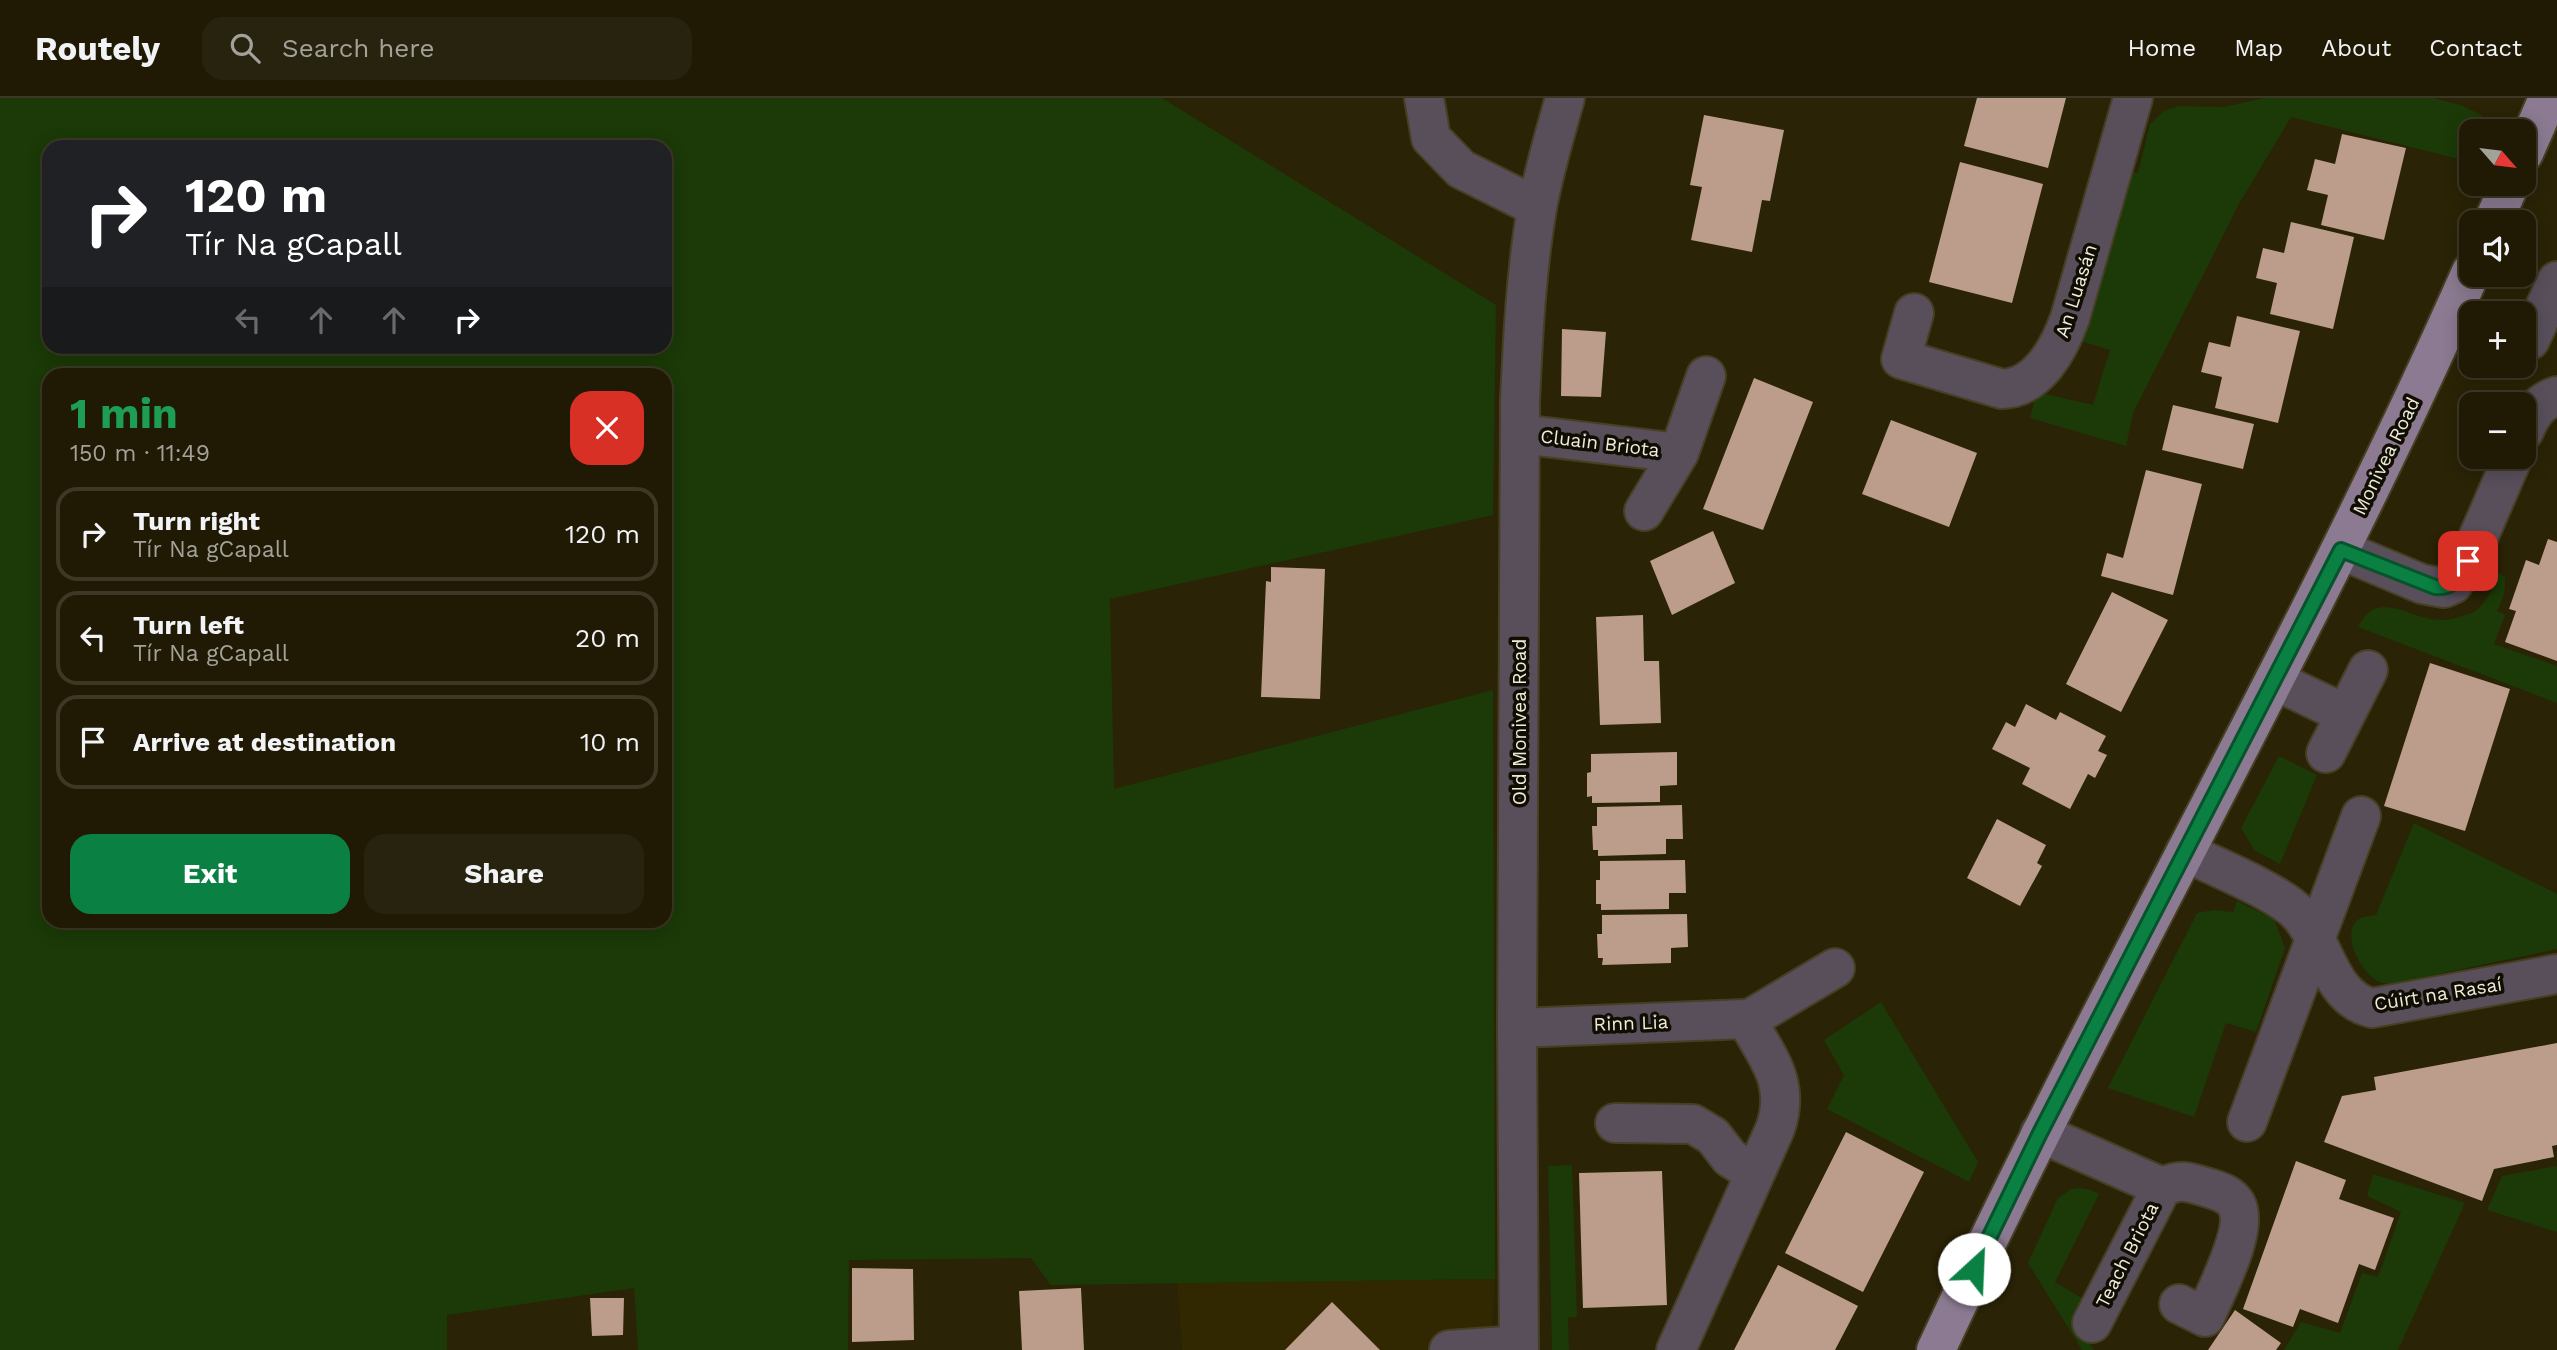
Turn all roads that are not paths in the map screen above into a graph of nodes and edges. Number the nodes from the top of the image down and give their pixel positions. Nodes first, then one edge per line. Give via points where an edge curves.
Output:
1 (1424, 98) edge
2 (1566, 98) edge
3 (2133, 98) edge
4 (2548, 98) edge
5 (2536, 126) edge
6 (1538, 207) junction
7 (2557, 281) edge
8 (2464, 287) edge
9 (1914, 313) dead end
10 (2536, 327) edge
11 (1706, 376) dead end
12 (2557, 396) edge
13 (2536, 408) edge
14 (1520, 434) junction
15 (1679, 453) junction
16 (2508, 469) edge
17 (1644, 511) dead end
18 (2341, 550) junction
19 (2368, 670) dead end
20 (2274, 680) junction
21 (2345, 714) junction
22 (2326, 753) dead end
23 (2361, 816) dead end
24 (2185, 852) junction
25 (2315, 937) junction
26 (1835, 968) dead end
27 (2557, 974) edge
28 (1746, 1019) junction
29 (1517, 1028) junction
30 (2247, 1122) dead end
31 (1615, 1123) dead end
32 (2040, 1133) junction
33 (1754, 1174) junction
34 (2162, 1187) junction
35 (2179, 1304) dead end
36 (2092, 1323) dead end
37 (1519, 1347) edge
38 (1449, 1350) edge
39 (1676, 1350) edge
40 (1936, 1350) edge

1 - 6 street via 1431,138 1461,169
2 - 6 street, Old Monivea Road
3 - 9 street, An Luasán via 2067,328 2033,378 2002,388 1901,359
4 - 5 main road
6 - 14 street, Old Monivea Road via 1525,300
7 - 10 street
8 - 18 main road, Monivea Road
11 - 15 street, Cluain Briota
12 - 13 street
14 - 15 street, Cluain Briota
14 - 29 street, Old Monivea Road
15 - 17 street, Cluain Briota
16 - 18 street via 2468,561 2453,584 2444,588 2422,584
18 - 20 main road, Monivea Road
19 - 21 street
20 - 21 street
20 - 24 main road, Monivea Road
21 - 22 street
23 - 25 street
24 - 25 street, Cúirt na Rasaí via 2288,904
24 - 32 main road, Monivea Road
25 - 27 street, Cúirt na Rasaí via 2333,974 2349,996 2364,1006
25 - 30 street
26 - 28 street, Rinn Lia
28 - 29 street, Rinn Lia
28 - 33 street via 1777,1075 1782,1104
29 - 37 street, Old Monivea Road
31 - 33 street via 1693,1124
32 - 34 street, Teach Briota
32 - 40 main road, Monivea Road
33 - 39 street
34 - 35 street, Teach Briota via 2177,1180 2217,1190 2230,1196 2241,1217 2232,1256 2205,1317
34 - 36 street, Teach Briota
37 - 38 street

